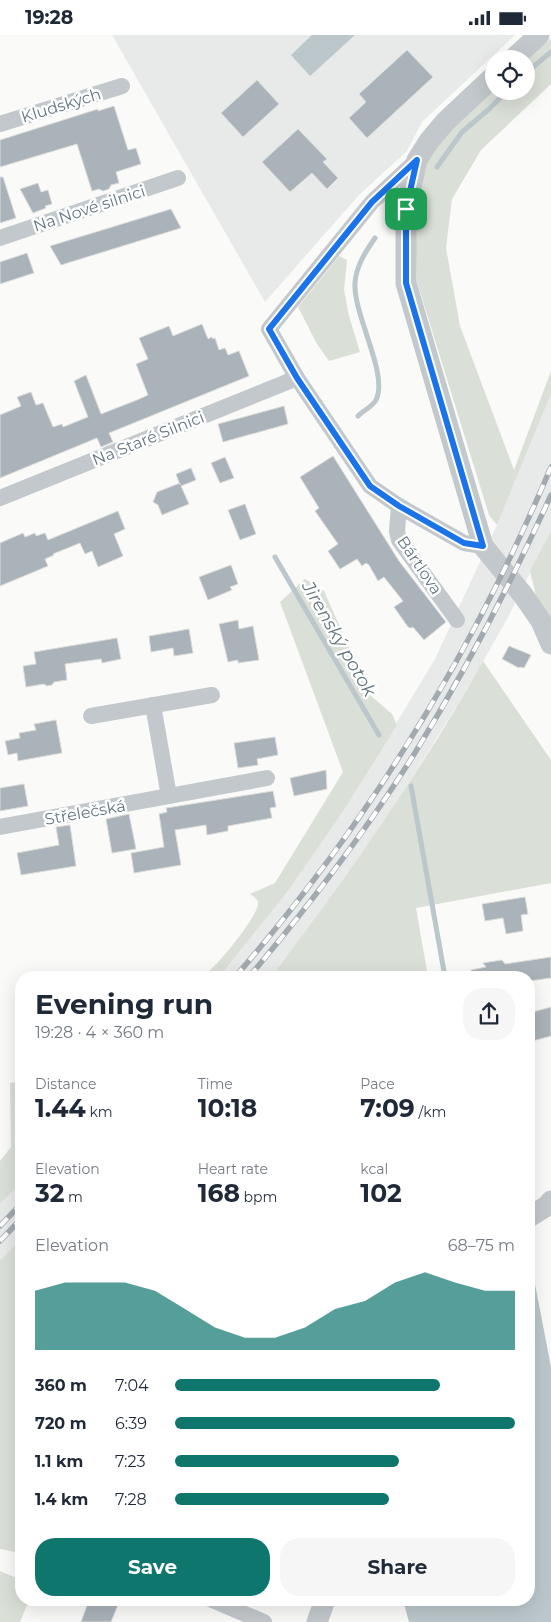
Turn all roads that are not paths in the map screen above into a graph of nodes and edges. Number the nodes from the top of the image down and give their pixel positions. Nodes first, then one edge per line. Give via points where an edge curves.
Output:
1 (539, 35) edge
2 (523, 50) edge
3 (485, 85) edge
4 (122, 86) dead end
5 (0, 124) edge
6 (417, 160) junction
7 (178, 178) dead end
8 (0, 238) edge
9 (297, 378) junction
10 (0, 498) edge
11 (399, 506) junction
12 (485, 550) junction
13 (457, 620) dead end
14 (551, 645) edge
15 (212, 695) dead end
16 (153, 705) junction
17 (91, 717) dead end
18 (267, 778) dead end
19 (169, 796) junction
20 (0, 827) edge
21 (551, 1201) edge
22 (535, 1213) edge
23 (230, 1606) edge
24 (323, 1606) edge
25 (264, 1622) edge
26 (317, 1622) edge

1 - 2 street
3 - 6 street via 445,123
4 - 5 street, Kludských
6 - 9 street, Bártlova via 372,202 269,329
6 - 12 street via 406,209 406,283
7 - 8 street, Na Nové silnici
9 - 10 street, Na Staré Silnici
9 - 11 street, Bártlova via 370,486
11 - 12 street, Bártlova via 464,543
11 - 13 street, Bártlova via 397,531 400,540
12 - 14 street via 523,595 541,621
15 - 16 street
16 - 17 street
16 - 19 street
18 - 19 street, Střelečská
19 - 20 street, Střelečská
21 - 22 street
23 - 25 street
24 - 26 street

